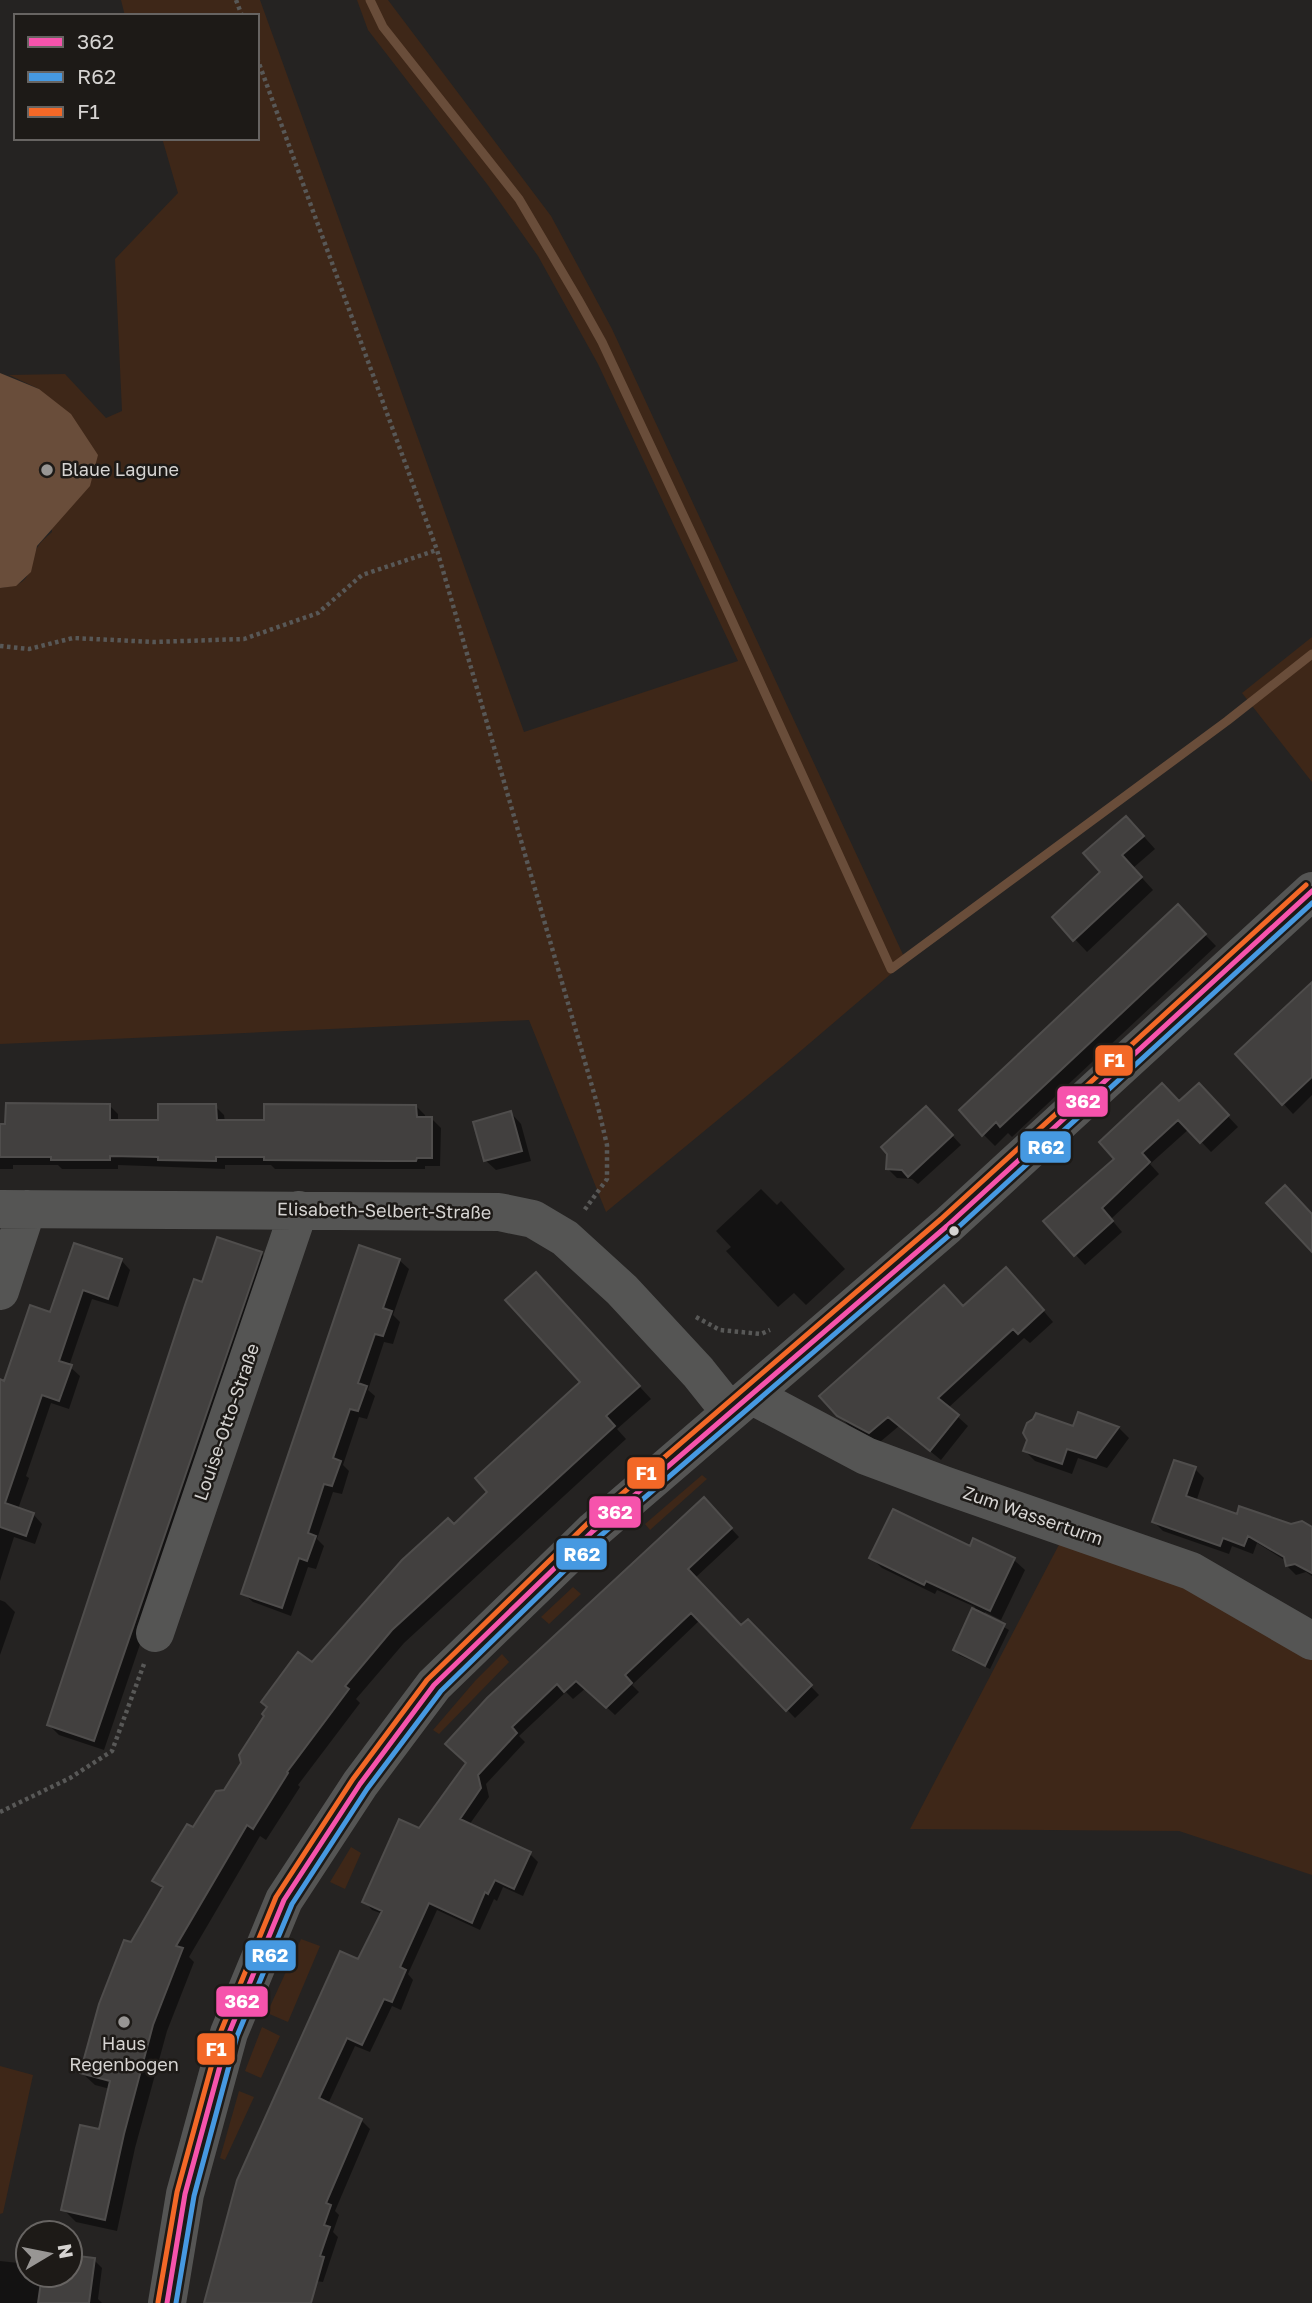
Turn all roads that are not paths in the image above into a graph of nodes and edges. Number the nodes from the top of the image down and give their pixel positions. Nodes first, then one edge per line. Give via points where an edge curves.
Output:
1 (1312, 891) edge
2 (13, 1209) edge
3 (299, 1210) junction
4 (0, 1291) edge
5 (740, 1404) junction
6 (155, 1633) road end
7 (1312, 1641) edge
8 (167, 2303) edge

1 - 5 street via 947,1226
2 - 3 street, Elisabeth-Selbert-Straße
2 - 4 street
3 - 5 street, Elisabeth-Selbert-Straße via 499,1212 533,1219 565,1238 622,1290 698,1373
3 - 6 street, Louise-Otto-Straße
5 - 7 street, Zum Wasserturm via 944,1485 1191,1571
5 - 8 street via 593,1531 434,1685 359,1784 284,1900 229,2033 185,2194

